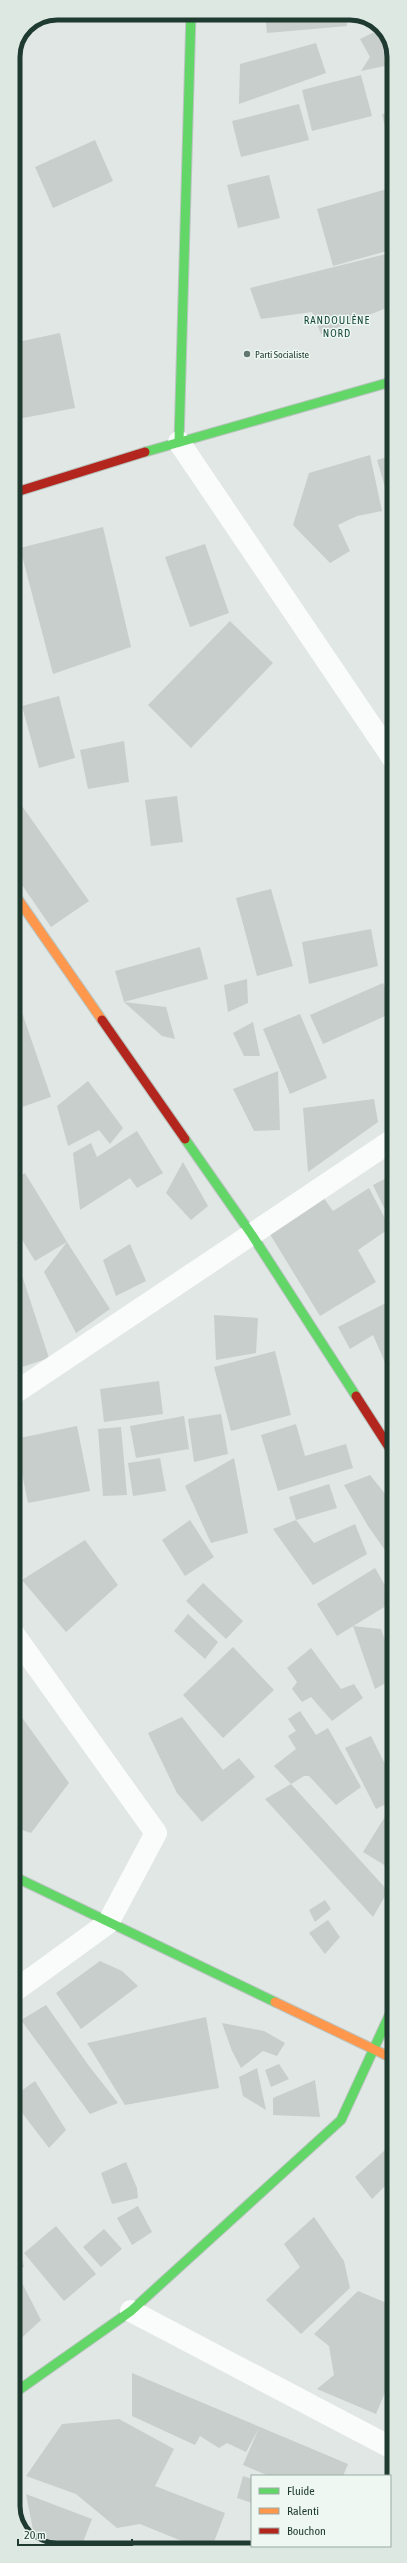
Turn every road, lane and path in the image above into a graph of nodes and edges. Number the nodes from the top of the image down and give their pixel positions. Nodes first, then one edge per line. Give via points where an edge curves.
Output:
1 (191, 20) edge
2 (387, 383) edge
3 (179, 442) junction
4 (20, 491) edge
5 (387, 750) edge
6 (20, 902) edge
7 (387, 1144) edge
8 (252, 1235) junction
9 (20, 1389) edge
10 (387, 1444) edge
11 (20, 1643) edge
12 (20, 1879) edge
13 (108, 1923) junction
14 (20, 1987) edge
15 (387, 2020) edge
16 (373, 2049) junction
17 (387, 2056) edge
18 (131, 2311) junction
19 (20, 2389) edge
20 (387, 2445) edge

1 - 3 street
2 - 3 street
3 - 4 street
3 - 5 street
6 - 8 street
7 - 8 street
8 - 9 street
8 - 10 street
11 - 13 street via 156,1833
12 - 13 street
13 - 14 street
13 - 16 street
15 - 16 street
16 - 17 street
16 - 18 street via 340,2120
18 - 19 street
18 - 20 street

